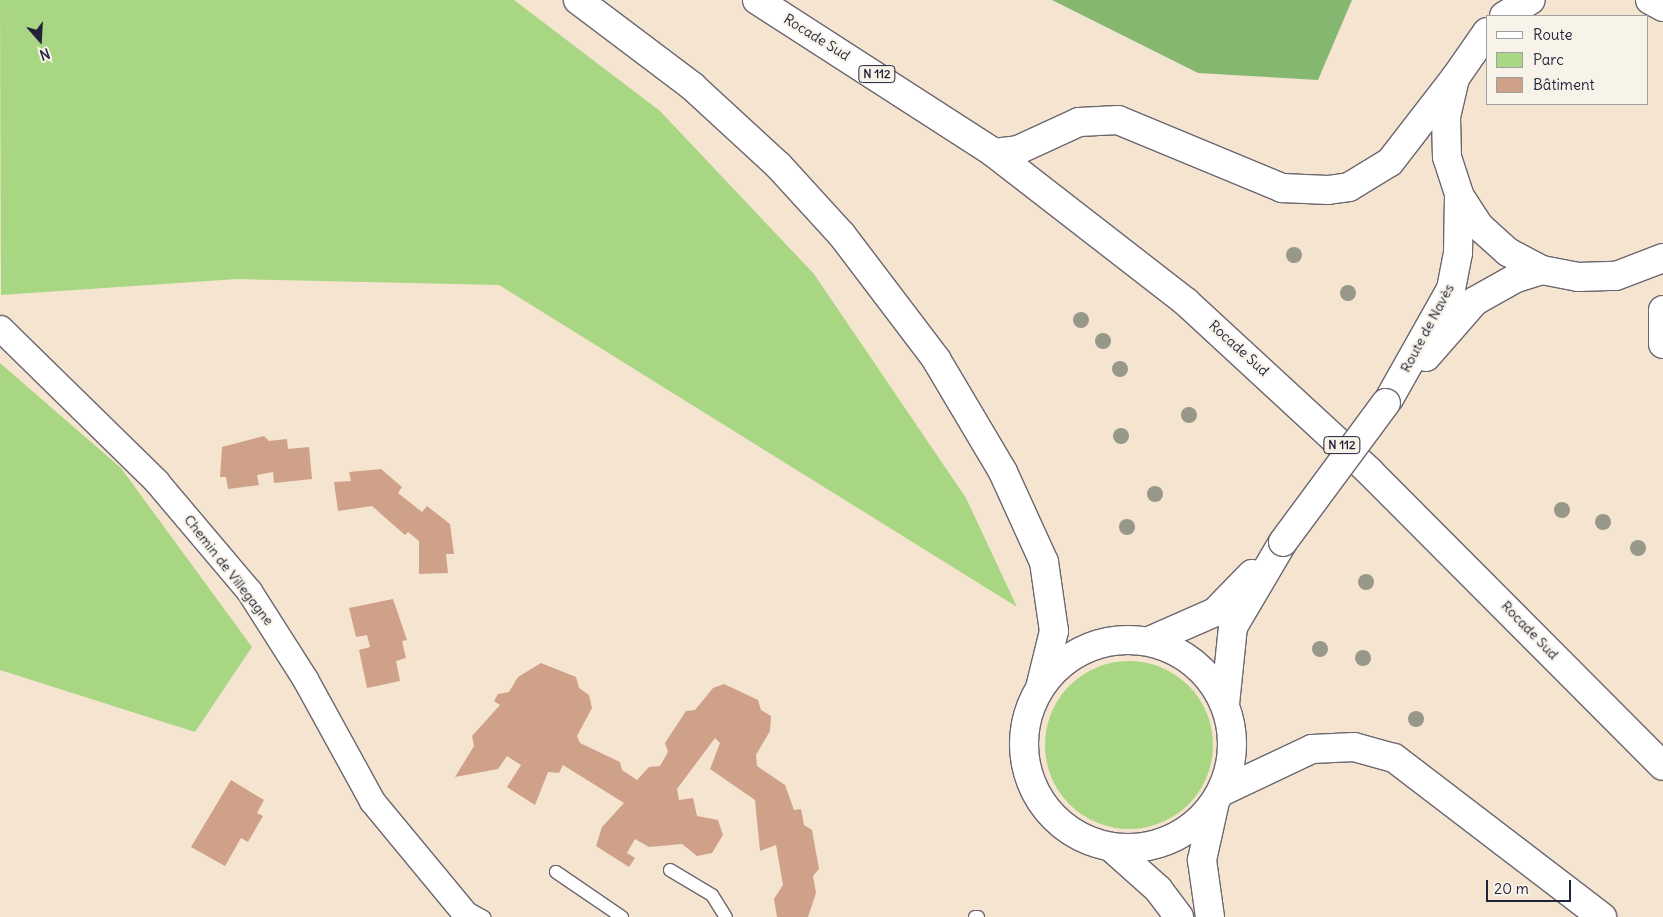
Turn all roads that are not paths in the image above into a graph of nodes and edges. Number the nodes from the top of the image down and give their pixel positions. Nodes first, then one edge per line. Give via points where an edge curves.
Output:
1 (578, 0) edge
2 (757, 0) edge
3 (1531, 0) edge
4 (1650, 0) edge
5 (1663, 7) edge
6 (1506, 15) edge
7 (1486, 33) edge
8 (1455, 78) junction
9 (994, 153) junction
10 (1459, 195) junction
11 (1663, 258) edge
12 (1542, 270) junction
13 (1663, 310) edge
14 (0, 328) edge
15 (1663, 344) edge
16 (1387, 401) junction
17 (1281, 544) junction
18 (1149, 641) junction
19 (1040, 688) junction
20 (1225, 704) junction
21 (1663, 766) edge
22 (1218, 799) junction
23 (1112, 848) junction
24 (670, 870) dead end
25 (556, 872) dead end
26 (465, 911) edge
27 (484, 917) edge
28 (622, 917) edge
29 (726, 917) edge
30 (1179, 917) edge
31 (1210, 917) edge
32 (1602, 917) edge

1 - 19 main road via 692,86 778,164 842,235 936,359 1003,472 1044,562 1054,631
2 - 9 main road, Rocade Sud / N 112
3 - 6 main road
4 - 5 main road
7 - 8 main road, Route de Navès
8 - 9 main road via 1390,162 1349,186 1328,190 1282,188 1118,120 1079,122 1018,150
8 - 10 main road, Route de Navès via 1446,133 1447,157
9 - 21 main road, Rocade Sud / N 112 via 1246,353 1471,571
10 - 12 main road, Route de Navès via 1480,227 1508,252
10 - 16 main road, Route de Navès via 1458,253 1451,289
11 - 12 main road, Route de Navès via 1616,276 1578,278
12 - 16 main road, Route de Navès via 1516,278 1475,301
13 - 15 main road
14 - 26 street, Chemin de Villegagne via 156,481 249,591 305,679 372,801
16 - 17 main road, Route de Navès, bridge
17 - 18 main road, Route de Navès via 1215,612
17 - 20 main road, Route de Navès via 1233,627
18 - 19 main road, Route de Navès via 1117,640 1087,648 1060,664
18 - 20 main road, Route de Navès via 1195,663
19 - 23 main road, Route de Navès via 1026,720 1024,754 1032,788 1052,817 1079,838
20 - 22 main road, Route de Navès via 1233,733 1232,762
22 - 23 main road, Route de Navès via 1193,827 1168,841 1141,849
22 - 31 main road, Route de Navès via 1202,860
22 - 32 main road via 1312,749 1354,747 1381,753 1411,768
23 - 30 main road, Route de Navès via 1158,889
24 - 29 lane via 712,895
25 - 28 lane
26 - 27 lane

